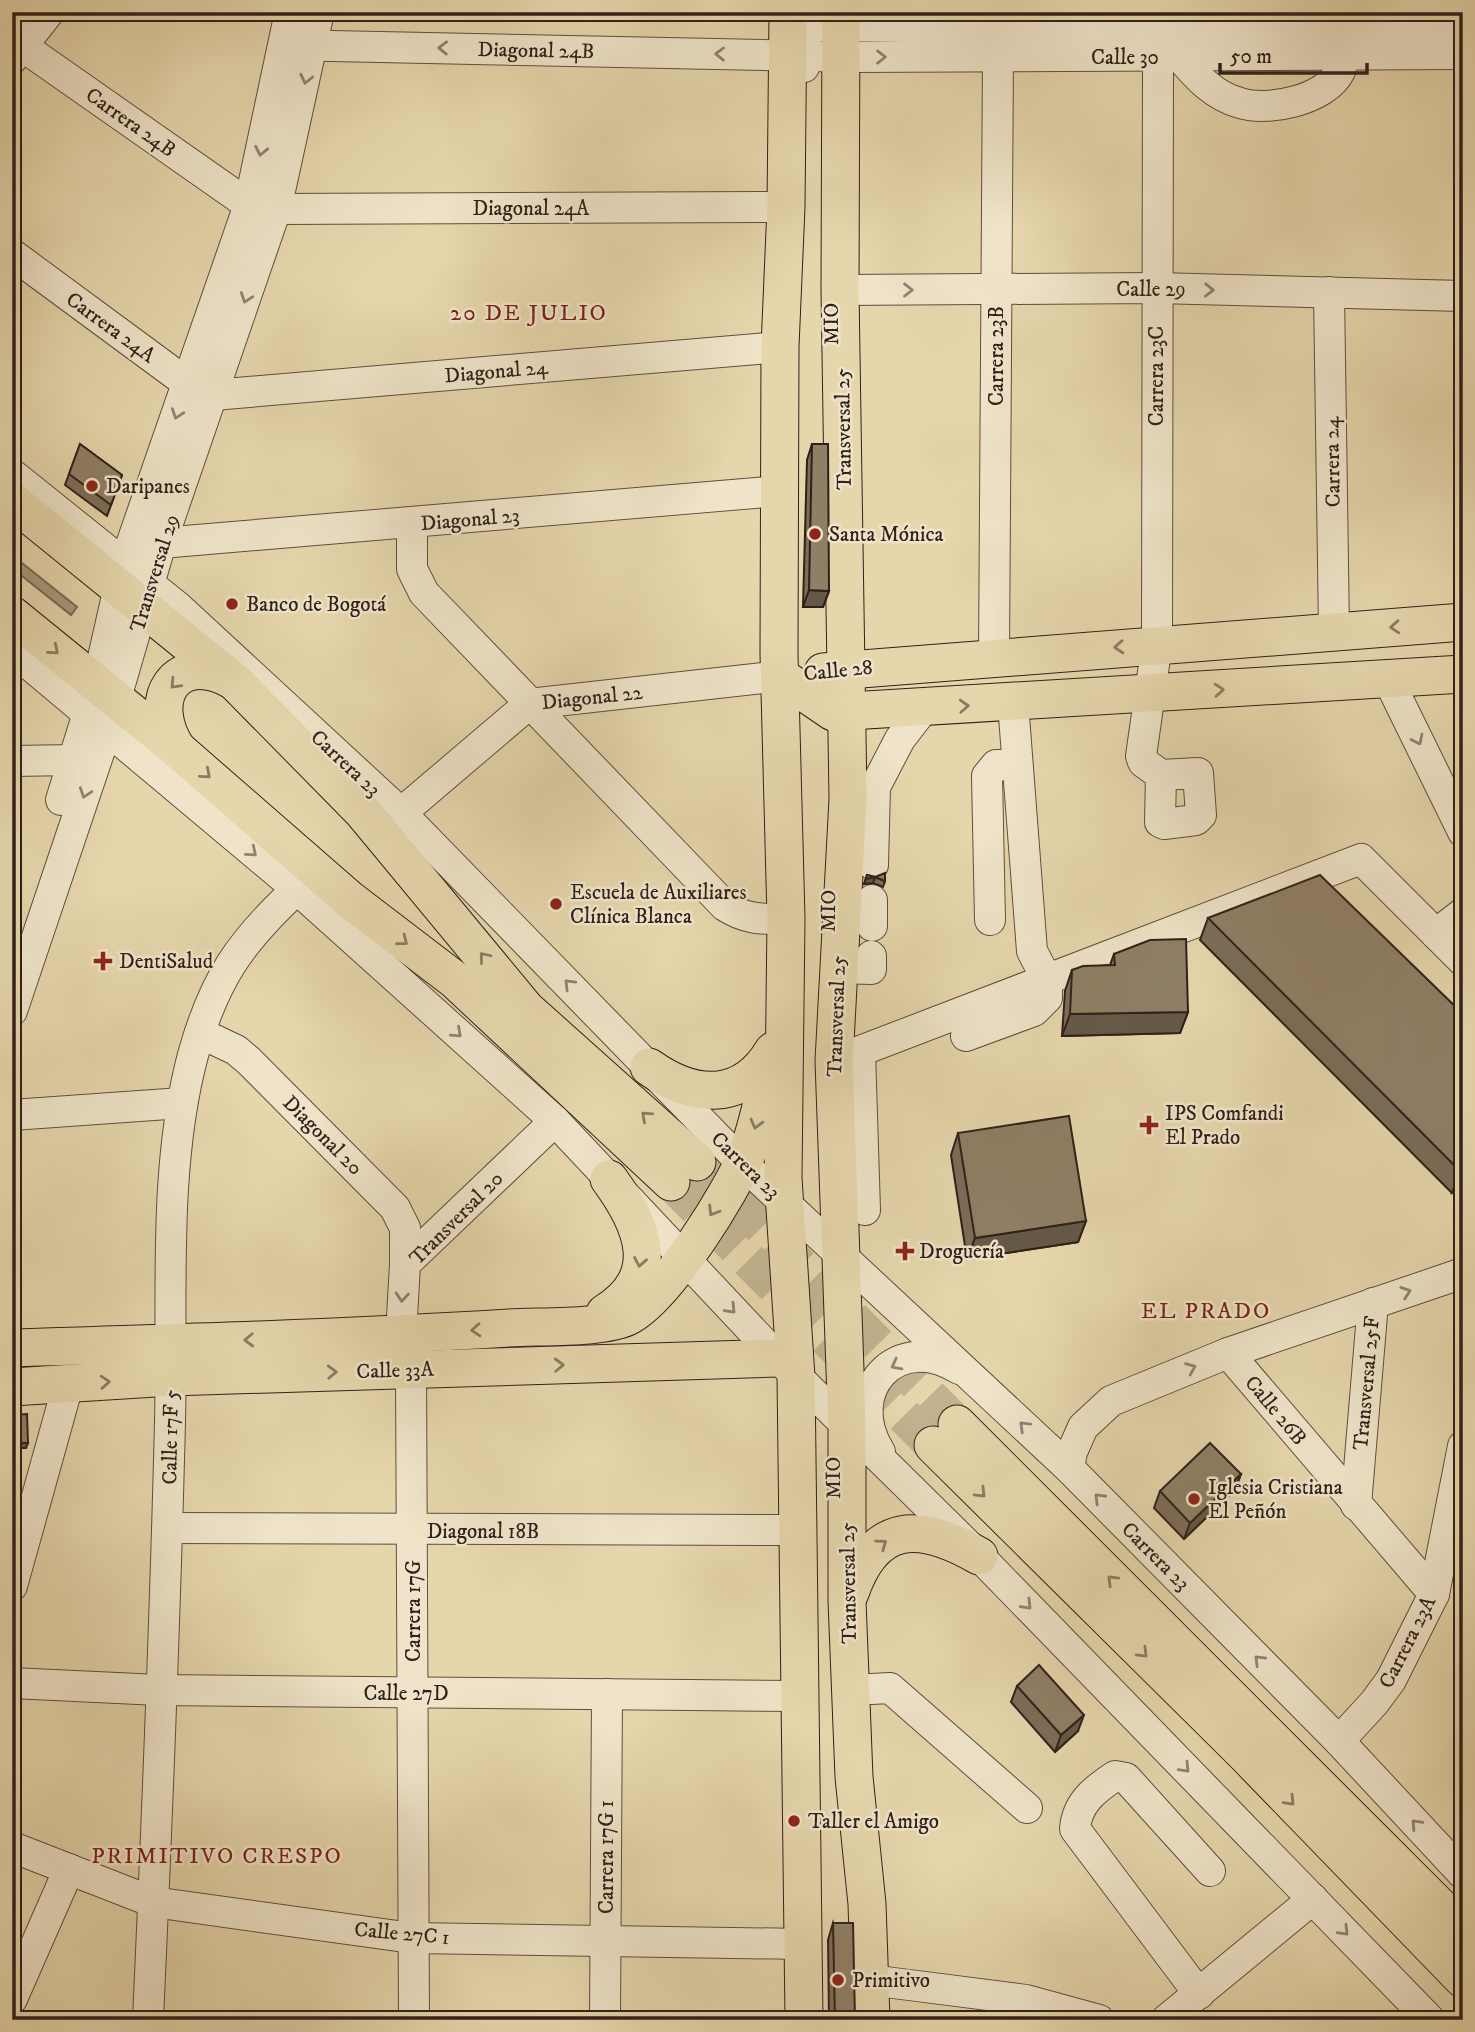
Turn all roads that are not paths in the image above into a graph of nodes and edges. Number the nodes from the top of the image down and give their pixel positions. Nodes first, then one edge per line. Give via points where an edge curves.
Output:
1 (49, 12) edge
2 (290, 12) edge
3 (319, 12) edge
4 (1463, 28) edge
5 (816, 31) edge
6 (999, 33) edge
7 (1335, 33) edge
8 (1164, 39) edge
9 (299, 45) junction
10 (16, 48) edge
11 (1463, 54) edge
12 (262, 207) junction
13 (786, 207) junction
14 (12, 254) edge
15 (1156, 289) junction
16 (840, 290) junction
17 (996, 290) junction
18 (1329, 292) junction
19 (1463, 296) edge
20 (780, 347) junction
21 (200, 389) junction
22 (12, 474) edge
23 (779, 491) junction
24 (12, 501) edge
25 (412, 524) junction
26 (161, 543) junction
27 (134, 586) junction
28 (12, 615) edge
29 (1463, 622) edge
30 (1334, 631) junction
31 (1157, 644) junction
32 (12, 650) edge
33 (995, 656) junction
34 (840, 670) junction
35 (1463, 674) edge
36 (789, 679) junction
37 (1388, 679) junction
38 (236, 682) junction
39 (1151, 695) junction
40 (1013, 703) junction
41 (530, 704) junction
42 (102, 706) junction
43 (924, 708) junction
44 (840, 712) junction
45 (177, 749) junction
46 (74, 760) junction
47 (12, 761) edge
48 (1017, 765) junction
49 (1161, 775) dead end
50 (848, 799) junction
51 (401, 813) junction
52 (874, 825) junction
53 (1463, 832) edge
54 (873, 865) dead end
55 (297, 889) junction
56 (1463, 913) edge
57 (786, 918) junction
58 (990, 920) dead end
59 (1436, 934) junction
60 (13, 950) edge
61 (1463, 961) edge
62 (1047, 980) junction
63 (783, 1010) junction
64 (12, 1011) edge
65 (200, 1033) junction
66 (966, 1036) dead end
67 (776, 1047) junction
68 (847, 1056) junction
69 (649, 1067) junction
70 (182, 1103) junction
71 (12, 1115) edge
72 (555, 1121) junction
73 (743, 1164) junction
74 (609, 1179) junction
75 (792, 1209) junction
76 (865, 1210) dead end
77 (834, 1247) junction
78 (684, 1259) junction
79 (405, 1265) junction
80 (1463, 1273) edge
81 (1373, 1303) junction
82 (568, 1324) junction
83 (401, 1335) junction
84 (12, 1348) edge
85 (1228, 1353) junction
86 (171, 1360) junction
87 (411, 1370) junction
88 (794, 1375) junction
89 (979, 1383) junction
90 (68, 1385) junction
91 (12, 1387) edge
92 (840, 1419) junction
93 (945, 1434) tunnel mouth
94 (1463, 1446) edge
95 (1069, 1468) junction
96 (896, 1473) junction
97 (1356, 1505) junction
98 (167, 1528) junction
99 (798, 1530) junction
100 (413, 1531) junction
101 (979, 1556) junction
102 (12, 1586) edge
103 (1434, 1594) junction
104 (847, 1601) junction
105 (12, 1683) edge
106 (159, 1690) junction
107 (852, 1690) junction
108 (412, 1693) junction
109 (607, 1694) junction
110 (800, 1696) junction
111 (1339, 1741) junction
112 (1254, 1742) junction
113 (1027, 1808) dead end
114 (12, 1847) edge
115 (69, 1869) junction
116 (1210, 1871) dead end
117 (1463, 1874) edge
118 (1313, 1899) junction
119 (153, 1902) junction
120 (1463, 1930) edge
121 (412, 1938) junction
122 (606, 1942) junction
123 (803, 1944) junction
124 (1463, 1979) edge
125 (870, 1980) junction
126 (1199, 1994) junction
127 (12, 1999) edge
128 (148, 2020) edge
129 (414, 2020) edge
130 (606, 2020) edge
131 (804, 2020) edge
132 (817, 2020) edge
133 (858, 2020) edge
134 (871, 2020) edge
135 (1099, 2020) edge
136 (1166, 2020) edge
137 (1433, 2020) edge

1 - 10 street
2 - 9 street, Transversal 29
3 - 9 street, Transversal 29
4 - 7 street, Calle 30
5 - 6 street, Calle 30
5 -> 9 street, Diagonal 24B
5 - 13 main road
5 - 16 main road, Transversal 25
5 - 34 street, MIO
5 - 36 street, MIO via 796,347
6 - 8 street, Calle 30
6 - 17 street, Carrera 23B
7 - 8 street, Calle 30
7 - 8 street via 1340,71 1310,97 1278,104 1242,104 1219,94 1198,79
7 - 11 street, Calle 30
8 - 15 street, Carrera 23C
9 -> 12 street, Transversal 29
10 - 12 street, Carrera 24B
12 - 13 street, Diagonal 24A
12 -> 21 street, Transversal 29
13 - 20 main road
14 - 21 street, Carrera 24A
15 - 17 street, Calle 29
15 -> 18 street, Calle 29
15 - 31 street, Carrera 23C
16 -> 17 street, Calle 29
16 - 34 main road, Transversal 25
17 - 33 street, Carrera 23B
18 - 19 street, Calle 29
18 - 30 street, Carrera 24
20 - 21 street, Diagonal 24
20 - 23 main road
21 - 26 street, Transversal 29
21 -> 27 street, Transversal 29
22 - 27 street, Carrera 23
23 - 25 street, Diagonal 23
23 - 36 main road
24 - 27 main road
25 - 26 street, Diagonal 23
25 - 41 street via 412,569 424,593
26 - 27 street, Transversal 29
27 - 38 main road, Carrera 23
27 - 42 street, Transversal 29
27 - 51 street, Carrera 23
28 -> 42 main road
29 -> 30 main road, Calle 28
30 - 31 main road, Calle 28
31 -> 33 main road, Calle 28
31 - 39 street, Carrera 23C
32 - 42 street, Carrera 23
33 - 34 main road, Calle 28
34 - 36 main road, Calle 28
34 - 44 main road, Transversal 25
35 - 37 main road, Calle 28
36 - 41 street, Diagonal 22
36 - 44 main road, Calle 28
36 - 57 main road
36 - 75 street, MIO via 799,921
39 -> 37 main road, Calle 28
37 -> 53 street
38 -> 45 main road via 200,670 172,683 162,718
45 -> 38 main road, Carrera 23 via 349,899 455,980 684,1172 526,1009 371,821
39 - 40 main road, Calle 28
39 - 49 street, Carrera 23C via 1142,756 1143,762
43 -> 40 main road, Calle 28
40 - 48 street
41 - 51 street, Diagonal 22
41 - 57 street via 724,906 742,917
42 - 45 main road, Carrera 23
42 - 46 street, Transversal 29
42 -> 55 street, Carrera 23
42 -> 64 street, Transversal 29
43 - 44 main road, Calle 28
43 - 52 street via 900,739 875,787
44 - 50 main road, Transversal 25
44 - 77 street, MIO via 824,1064
46 - 47 street
46 - 60 street, Transversal 29
48 - 58 street via 996,765 987,776
48 - 62 street via 1032,951
50 - 52 street
50 - 68 main road, Transversal 25 via 854,962
69 -> 51 street, Carrera 23
52 - 54 street
55 - 65 street, Calle 17F 5 via 242,944 220,981
55 -> 72 street, Carrera 23
56 - 59 street
57 - 63 main road
59 - 61 street
59 - 62 street via 1361,859
62 - 66 street via 1047,998 1034,1011
62 - 68 street
63 - 67 main road
63 - 75 main road
65 - 70 street, Calle 17F 5
65 - 79 street, Diagonal 20 via 249,1061 395,1208 405,1228
67 - 69 main road via 757,1073 730,1089 690,1088
67 -> 73 main road
68 - 76 street
68 - 77 main road, Transversal 25
69 - 73 street, Carrera 23
70 - 71 street
70 - 86 street, Calle 17F 5
72 - 74 street, Carrera 23
72 - 79 street, Transversal 20
73 - 75 street, Carrera 23
73 -> 78 main road
74 - 78 street, Carrera 23
74 -> 82 main road via 638,1225 640,1267 617,1305 590,1320
75 - 77 street, Carrera 23
75 - 88 main road
77 - 89 street, Carrera 23
77 - 92 main road, Transversal 25
78 - 82 main road, Calle 33A via 661,1288 630,1315 601,1325
78 -> 88 street, Carrera 23
79 -> 83 street, Transversal 20
81 -> 80 street, Calle 26B
81 - 85 street, Calle 26B
81 - 97 street, Transversal 25F
82 -> 83 main road, Calle 33A
83 -> 86 main road, Calle 33A
84 - 86 main road, Calle 33A
95 -> 85 street, Calle 26B via 1083,1427 1105,1405
85 - 97 street, Calle 26B
86 -> 87 main road, Calle 33A
90 -> 86 main road, Calle 33A
86 - 98 street, Calle 17F 5
87 -> 88 main road, Calle 33A
87 - 100 street, Carrera 17G
88 - 92 street, Carrera 23
88 - 99 main road
88 - 132 street, MIO
95 -> 89 street, Carrera 23
89 -> 96 street via 953,1364 924,1356 894,1364 877,1379 867,1399 867,1423
90 - 91 main road, Calle 33A
90 - 102 street via 39,1437
92 - 96 street, Carrera 23
92 - 104 main road, Transversal 25
92 - 133 street, MIO via 838,1704 855,1904
93 - 112 main road
94 - 103 street, Carrera 23A
111 -> 95 street, Carrera 23
96 - 101 street, Carrera 23
97 - 103 street, Calle 26B
98 - 100 street, Diagonal 18B
98 - 106 street, Calle 17F 5
99 - 100 street, Diagonal 18B
99 - 110 main road
100 - 108 street, Carrera 17G
104 -> 101 main road via 864,1561 895,1536 911,1532 933,1535
101 -> 118 street, Carrera 23
103 - 111 street, Carrera 23A via 1391,1679
104 - 107 main road, Transversal 25
105 - 106 street, Calle 27D
106 - 108 street, Calle 27D
106 - 119 street, Calle 17F 5
107 - 113 street via 890,1688
107 - 125 main road, Transversal 25
108 - 109 street, Calle 27D
108 - 121 street, Carrera 17G
109 - 110 street, Calle 27D
109 - 122 street, Carrera 17G 1
110 - 123 main road
117 -> 111 street, Carrera 23
112 - 120 main road
112 -> 124 main road
114 - 115 street, Calle 27C 1
115 - 119 street, Calle 27C 1
115 - 127 street
116 - 126 street via 1126,1778 1115,1776 1108,1781 1084,1800 1076,1814 1075,1829
118 - 126 street
118 -> 137 street, Carrera 23
119 - 121 street, Calle 27C 1
119 - 128 street, Calle 17F 5
121 - 122 street, Calle 27C 1
121 - 129 street, Carrera 17G
122 - 123 street, Calle 27C 1
122 - 130 street, Carrera 17G 1
123 - 131 main road
125 - 134 main road, Transversal 25
125 - 135 street via 1026,2000
126 - 136 street

